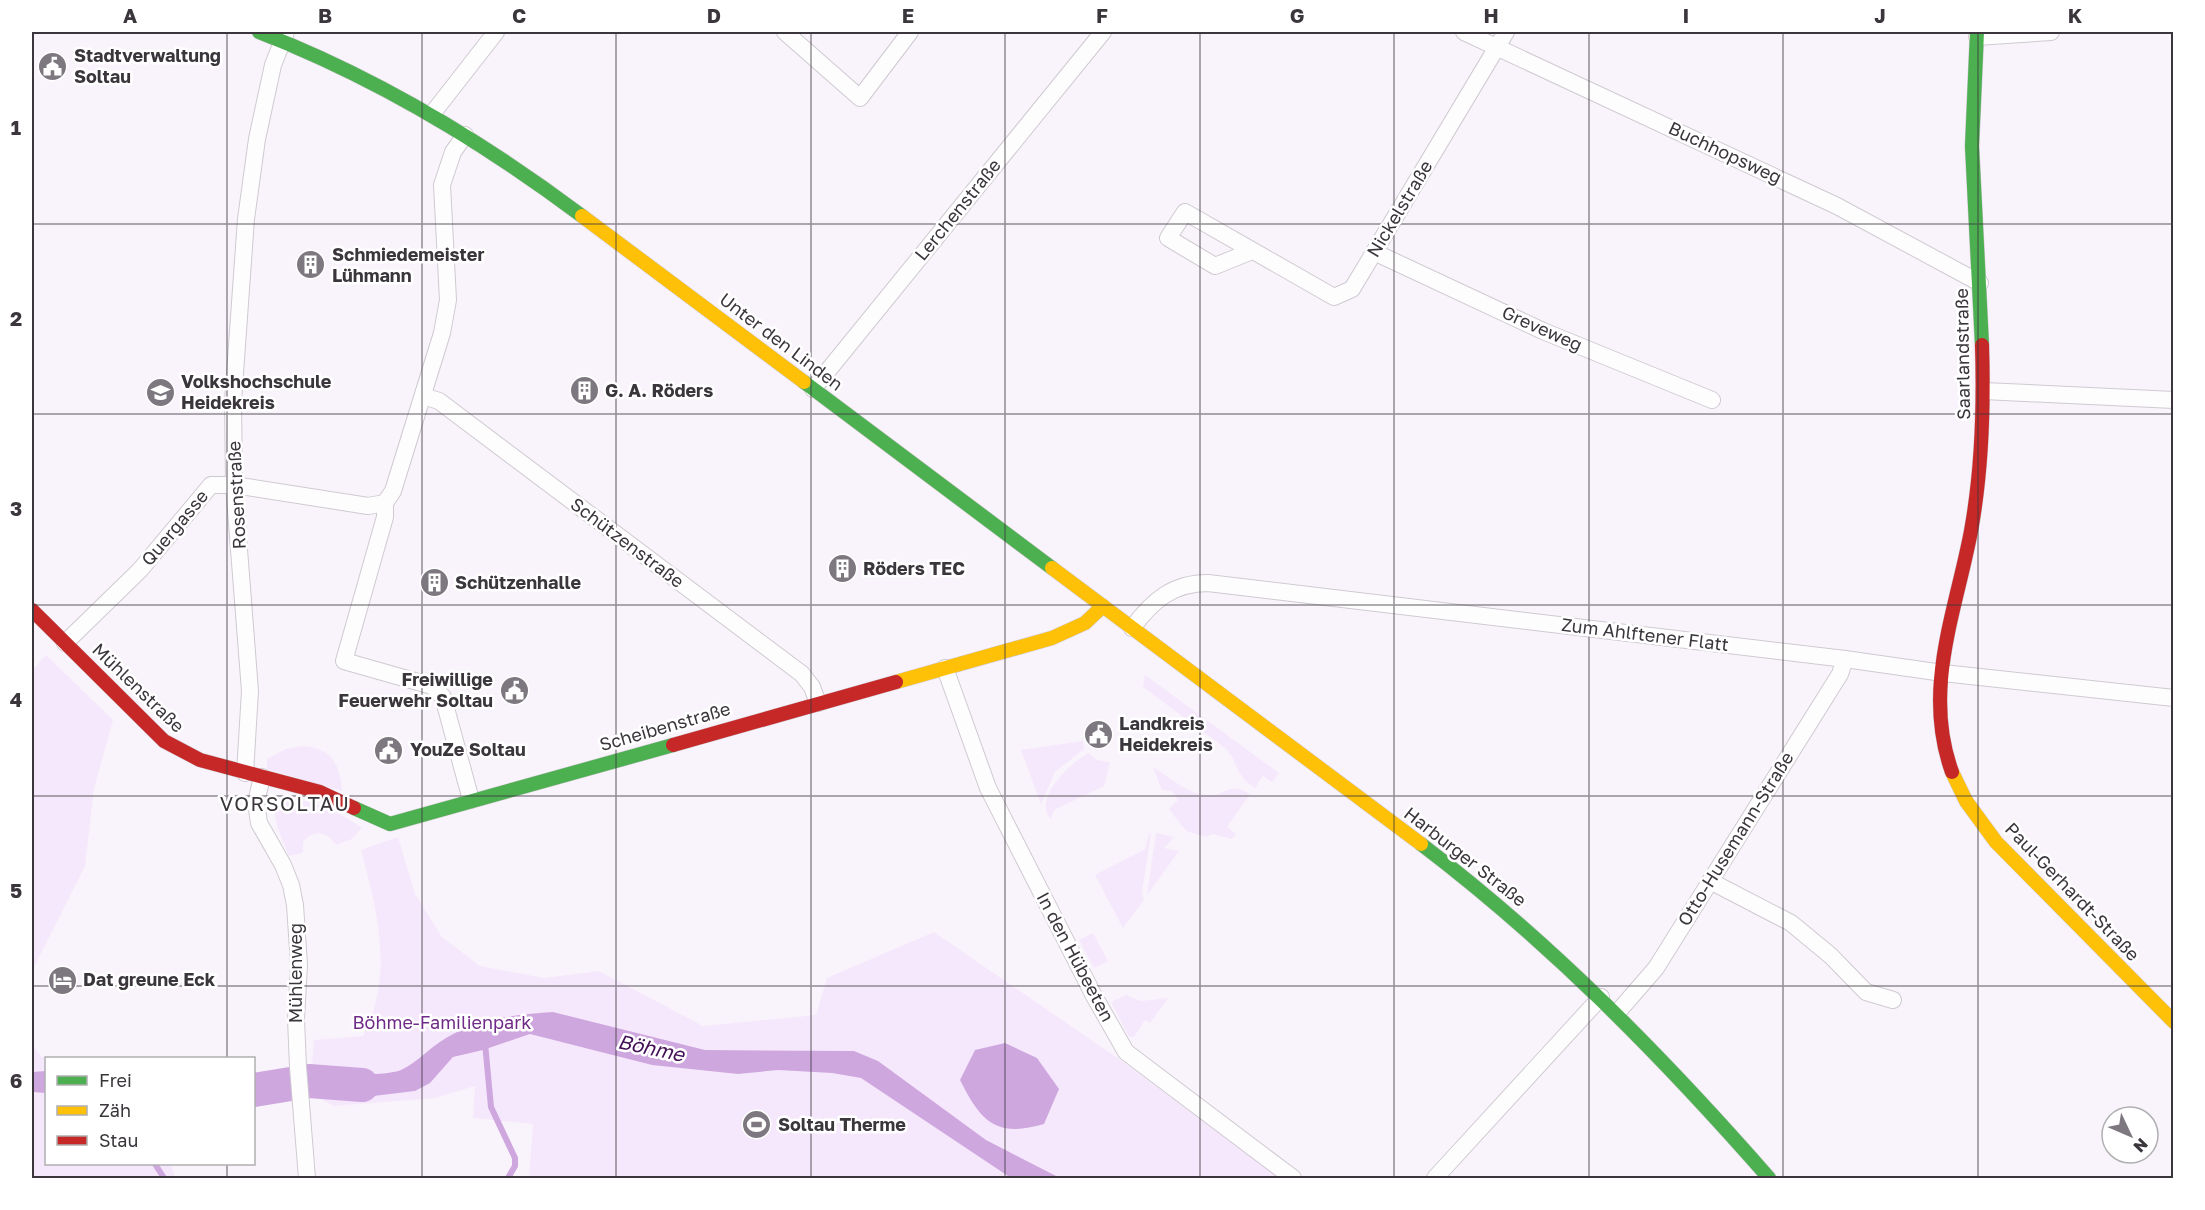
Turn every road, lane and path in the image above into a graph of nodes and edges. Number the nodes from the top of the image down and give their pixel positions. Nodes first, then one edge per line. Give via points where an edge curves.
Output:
1 (259, 32) edge
2 (496, 32) edge
3 (785, 32) edge
4 (910, 32) edge
5 (1103, 32) edge
6 (1464, 32) edge
7 (1506, 32) edge
8 (2051, 32) edge
9 (1977, 34) edge
10 (284, 36) edge
11 (1498, 47) junction
12 (432, 114) junction
13 (465, 135) junction
14 (1252, 251) dead end
15 (1374, 252) junction
16 (1980, 283) junction
17 (813, 389) junction
18 (1984, 391) junction
19 (423, 396) junction
20 (1712, 400) dead end
21 (2174, 400) edge
22 (234, 486) junction
23 (385, 503) junction
24 (1103, 606) junction
25 (32, 610) edge
26 (1132, 627) junction
27 (65, 642) junction
28 (1845, 658) junction
29 (945, 668) junction
30 (1942, 674) junction
31 (2174, 698) edge
32 (818, 703) junction
33 (239, 772) junction
34 (262, 777) junction
35 (471, 800) junction
36 (1710, 880) junction
37 (1601, 997) junction
38 (1893, 1000) dead end
39 (1617, 1013) junction
40 (2174, 1022) edge
41 (307, 1179) edge
42 (1293, 1179) edge
43 (1435, 1179) edge
44 (1769, 1179) edge

1 - 10 street, Unter den Linden
2 - 12 street
3 - 4 street via 860,98
5 - 17 street, Lerchenstraße
6 - 11 street, Buchhopsweg
7 - 11 street, Nickelstraße
8 - 9 street
9 - 16 street, Saarlandstraße via 1972,158
10 - 12 street, Unter den Linden
10 - 22 street, Rosenstraße via 273,65 257,139 246,219 233,401
11 - 15 street, Nickelstraße
11 - 16 street, Buchhopsweg via 1837,206
12 - 13 street, Unter den Linden
13 - 17 street, Unter den Linden via 541,186
13 - 19 street via 453,152 442,185 448,300
14 - 15 street, Nickelstraße via 1334,297 1352,289
15 - 20 street, Greveweg via 1544,331
16 - 18 street, Saarlandstraße
17 - 24 street, Unter den Linden
18 - 21 street
18 - 30 street, Saarlandstraße via 1971,528
19 - 23 street via 393,491
19 - 32 street, Schützenstraße via 439,402 802,674
22 - 23 street, Quergasse via 368,506
22 - 27 street, Quergasse via 211,485 140,570
22 - 33 street, Rosenstraße via 250,691
23 - 35 street via 385,517 344,661 432,686 443,697
24 - 26 street, Harburger Straße
24 - 29 street, Scheibenstraße via 1070,632
25 - 27 street, Mühlenstraße
26 - 28 street, Zum Ahlftener Flatt via 1159,598 1175,588 1208,583
26 - 37 street, Harburger Straße via 1480,891
27 - 33 street, Mühlenstraße via 164,741 194,759
28 - 30 street, Zum Ahlftener Flatt
28 - 36 street, Otto-Husemann-Straße via 1840,674
29 - 32 street, Scheibenstraße
29 - 42 street, In den Hübeeten via 988,788 1126,1052
30 - 31 street, Zum Ahlftener Flatt
30 - 40 street, Paul-Gerhardt-Straße via 1939,711 1945,755 1966,801 1997,845
32 - 35 street, Scheibenstraße
33 - 34 street, Scheibenstraße
34 - 35 street, Scheibenstraße via 328,795 390,824
34 - 41 street, Mühlenweg via 256,802 259,823 291,885 295,905 298,1067
36 - 38 street via 1791,923 1866,992
36 - 39 street, Otto-Husemann-Straße via 1656,968
37 - 39 street, Harburger Straße
37 - 43 street
39 - 44 street, Harburger Straße

